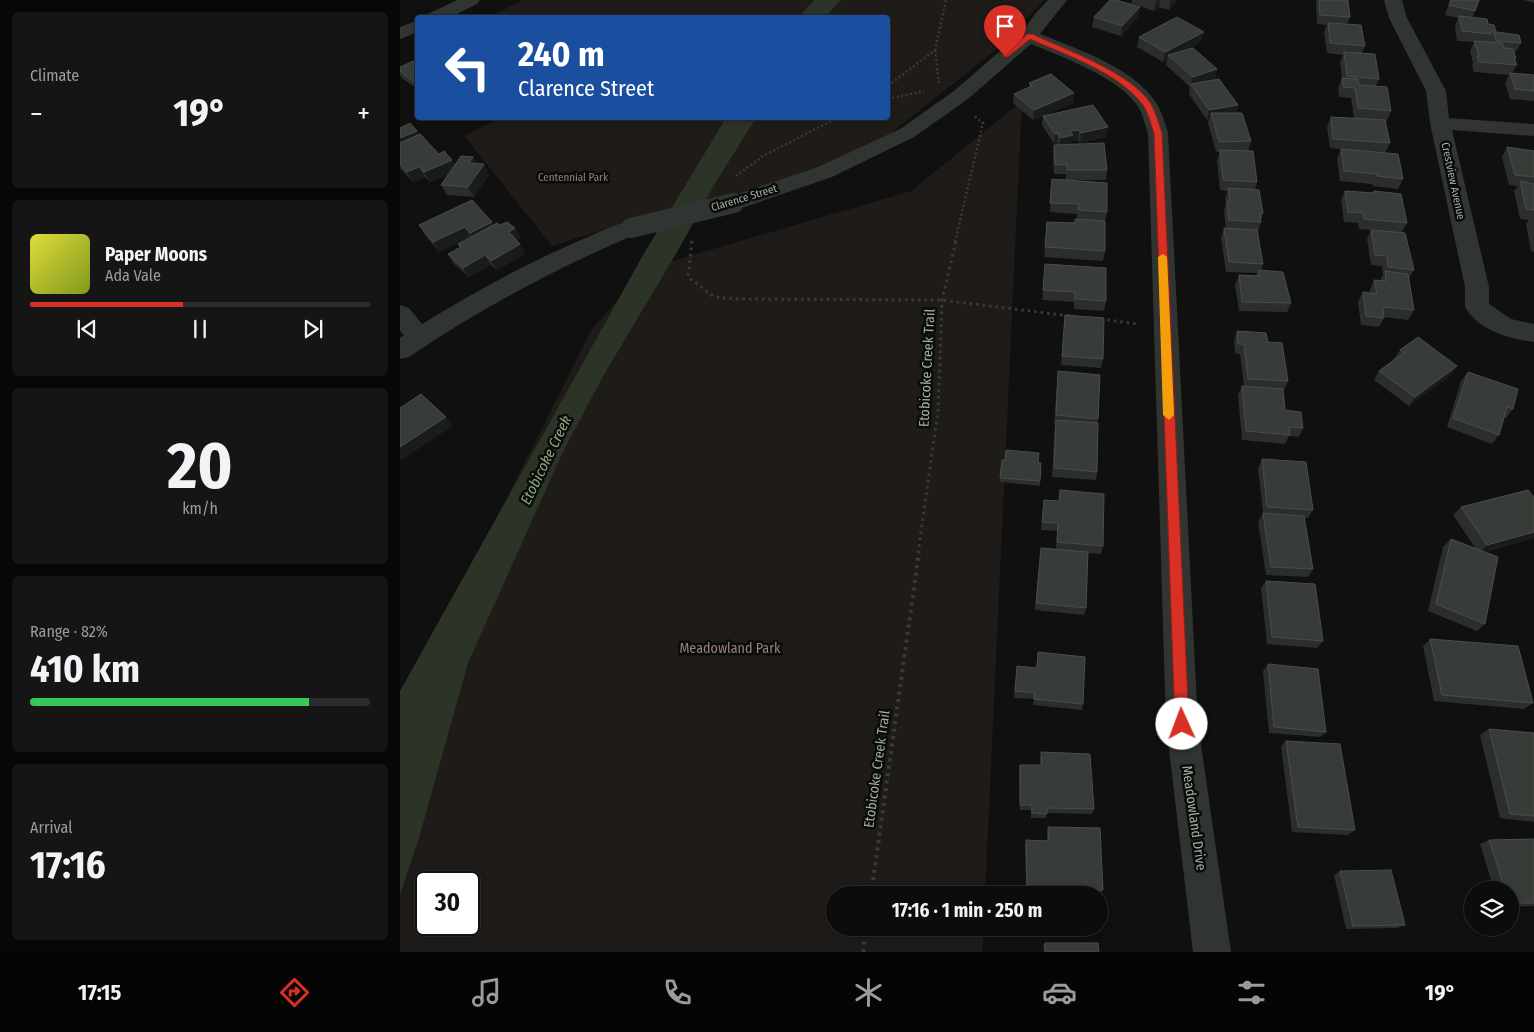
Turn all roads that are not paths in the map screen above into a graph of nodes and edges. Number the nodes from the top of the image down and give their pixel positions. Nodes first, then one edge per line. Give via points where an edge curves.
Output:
1 (471, 0) edge
2 (1058, 0) edge
3 (1392, 0) edge
4 (440, 15) edge
5 (415, 27) edge
6 (400, 34) edge
7 (1030, 36) junction
8 (1440, 123) junction
9 (1534, 130) edge
10 (400, 314) edge
11 (1534, 333) edge
12 (410, 343) edge
13 (1212, 952) edge

1 - 4 street
2 - 7 street, Clarence Street
3 - 8 street, Crestview Avenue via 1436,91
5 - 6 street
7 - 12 street, Clarence Street, bridge via 961,95 907,134 825,172 734,203 631,228 583,247 530,272
7 - 13 street, Meadowland Drive via 1104,70 1132,89 1147,105 1158,133 1182,724
8 - 9 street
8 - 11 street, Crestview Avenue via 1477,288 1476,307 1495,322 1519,332
10 - 12 street

